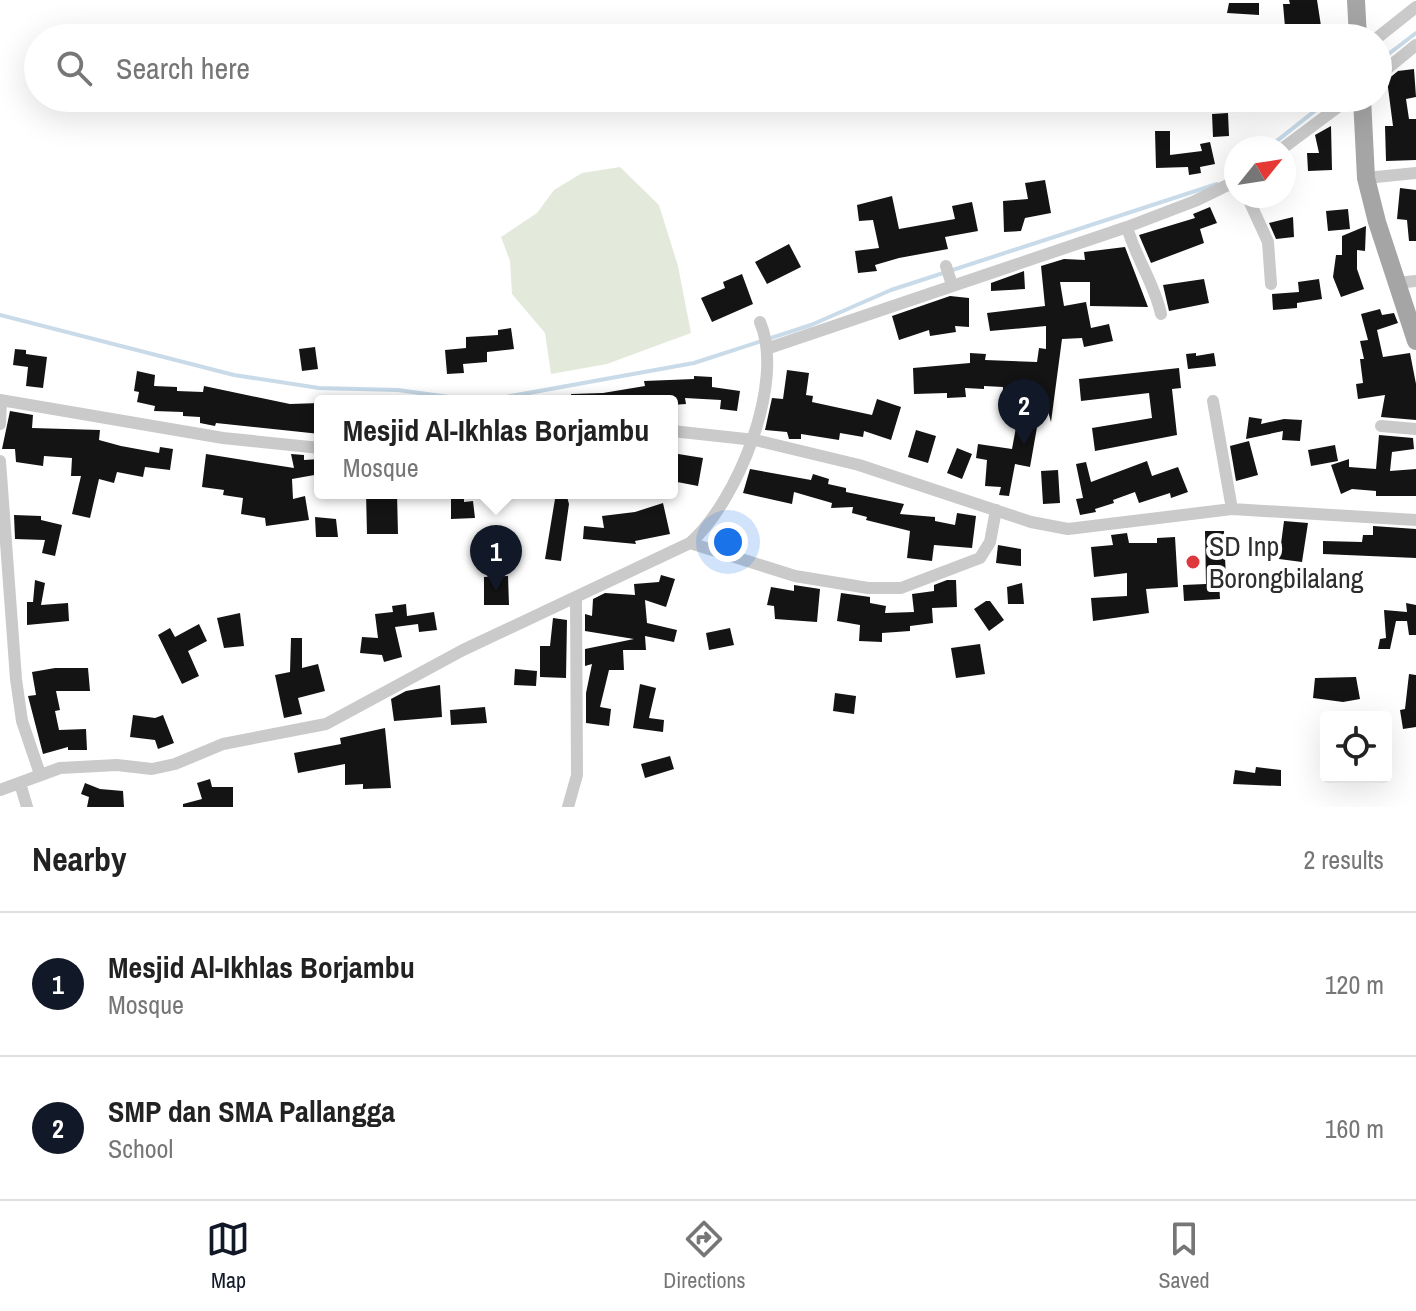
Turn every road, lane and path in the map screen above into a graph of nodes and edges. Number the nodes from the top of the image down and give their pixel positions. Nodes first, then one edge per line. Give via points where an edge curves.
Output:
1 (1356, 0) edge
2 (1416, 7) edge
3 (1357, 24) edge
4 (1392, 26) edge
5 (1416, 45) edge
6 (1392, 65) edge
7 (1331, 112) edge
8 (1363, 112) edge
9 (1296, 138) edge
10 (1416, 173) edge
11 (1366, 178) junction
12 (1224, 187) edge
13 (1252, 208) edge
14 (1127, 227) junction
15 (1416, 281) edge
16 (1396, 283) junction
17 (1271, 284) dead end
18 (1161, 314) dead end
19 (761, 325) dead end
20 (1416, 341) edge
21 (768, 345) junction
22 (0, 400) edge
23 (1213, 401) dead end
24 (0, 424) edge
25 (1381, 426) dead end
26 (1416, 429) edge
27 (678, 432) edge
28 (755, 440) junction
29 (314, 447) edge
30 (0, 461) edge
31 (1232, 509) junction
32 (996, 510) junction
33 (1416, 520) edge
34 (690, 543) junction
35 (576, 597) junction
36 (40, 774) junction
37 (20, 783) junction
38 (0, 790) edge
39 (27, 807) edge
40 (568, 807) edge

1 - 3 main road
2 - 4 street
5 - 6 street
7 - 9 street
8 - 11 main road
10 - 11 street
11 - 16 main road
12 - 14 street
13 - 17 street via 1268,242
14 - 18 street via 1138,262 1155,285
14 - 21 street via 949,275
15 - 16 street
16 - 20 main road
19 - 21 street
21 - 28 street
22 - 24 street
22 - 29 street via 223,438
23 - 31 street
25 - 26 street
27 - 28 street
28 - 32 street via 859,465
28 - 34 street via 712,520
30 - 36 street via 16,679 22,721
31 - 32 street via 1078,530
31 - 33 street
32 - 34 street via 990,542 980,558 901,588 795,576
34 - 35 street
35 - 36 street via 326,724 223,744 152,769 80,765
35 - 40 street via 577,775
36 - 37 street
37 - 38 street
37 - 39 street

